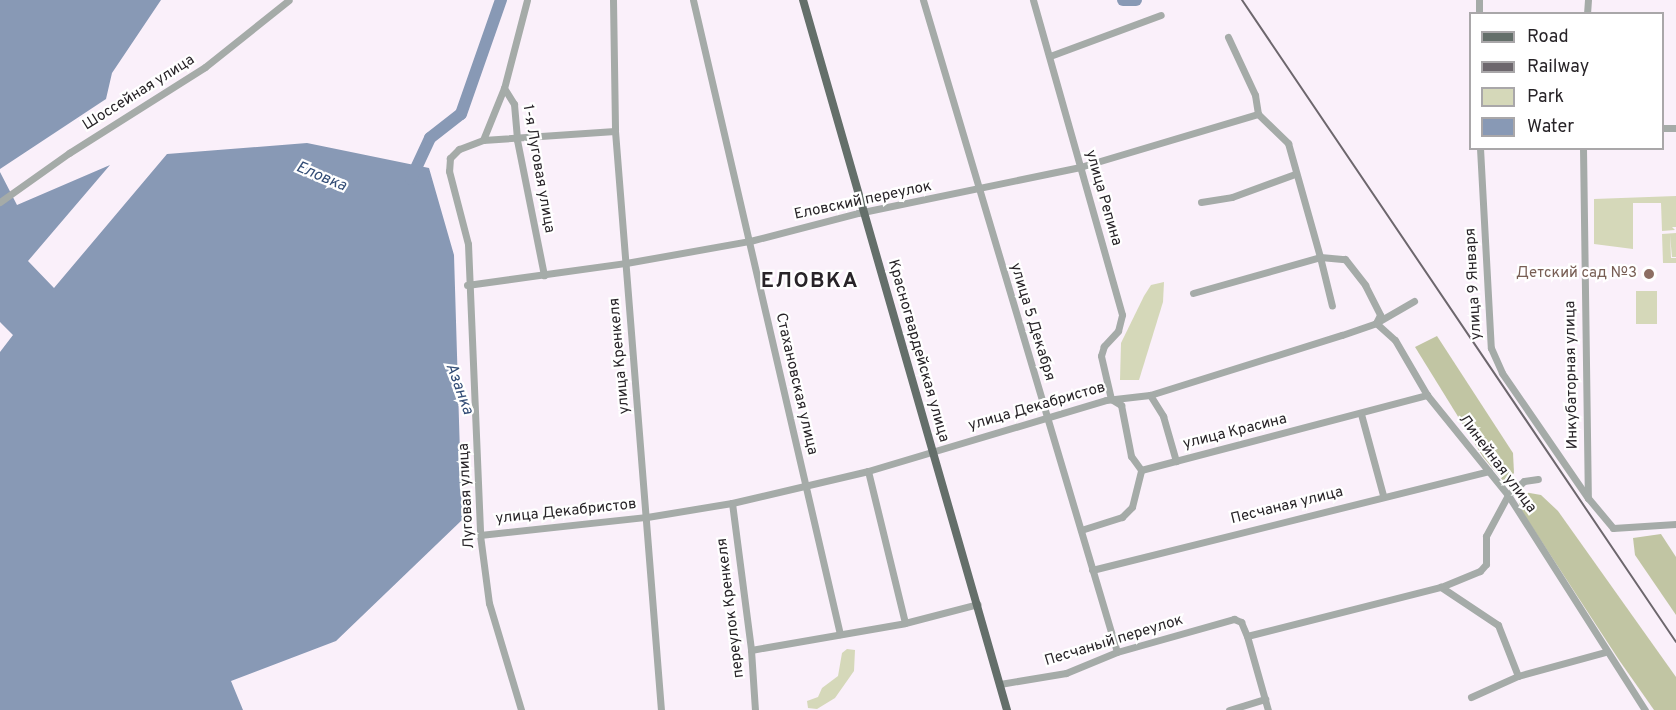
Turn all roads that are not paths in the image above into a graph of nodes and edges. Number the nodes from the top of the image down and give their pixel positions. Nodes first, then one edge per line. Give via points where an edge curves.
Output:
1 (289, 0) edge
2 (527, 0) edge
3 (613, 0) edge
4 (693, 0) edge
5 (802, 0) edge
6 (923, 0) edge
7 (1034, 0) edge
8 (1161, 15) dead end
9 (1228, 37) dead end
10 (1050, 56) junction
11 (504, 88) junction
12 (1258, 114) junction
13 (615, 131) junction
14 (483, 140) junction
15 (517, 140) junction
16 (1480, 150) edge
17 (1583, 150) edge
18 (1080, 168) junction
19 (1295, 174) junction
20 (978, 190) junction
21 (0, 202) edge
22 (1201, 202) dead end
23 (864, 212) junction
24 (750, 241) junction
25 (1320, 257) junction
26 (626, 263) junction
27 (544, 275) junction
28 (467, 285) junction
29 (1193, 293) dead end
30 (1414, 300) dead end
31 (1332, 306) dead end
32 (1376, 323) junction
33 (1427, 394) junction
34 (1150, 395) junction
35 (1111, 399) junction
36 (1360, 414) junction
37 (1046, 418) junction
38 (933, 452) junction
39 (1176, 461) junction
40 (1141, 470) junction
41 (868, 471) junction
42 (1489, 471) junction
43 (1538, 479) dead end
44 (805, 484) junction
45 (1383, 495) junction
46 (1508, 495) junction
47 (1588, 498) junction
48 (732, 503) junction
49 (647, 517) junction
50 (1676, 524) edge
51 (1081, 530) junction
52 (480, 535) junction
53 (1092, 570) junction
54 (1441, 587) junction
55 (978, 603) junction
56 (905, 623) junction
57 (840, 634) junction
58 (1246, 636) junction
59 (751, 650) junction
60 (1117, 652) junction
61 (1605, 652) junction
62 (1518, 676) junction
63 (1000, 684) junction
64 (1471, 697) dead end
65 (1265, 699) junction
66 (521, 710) edge
67 (661, 710) edge
68 (754, 710) edge
69 (1007, 710) edge
70 (1229, 710) edge
71 (1268, 710) edge
72 (1645, 710) edge

1 - 21 street, Шоссейная улица via 205,68
2 - 11 street
3 - 13 street, улица Кренкеля
4 - 24 street, Стахановская улица
5 - 23 main road, Красногвардейская улица
6 - 20 street, улица 5 Декабря
7 - 10 street, улица Репина
8 - 10 street
9 - 12 street via 1255,95
10 - 18 street, улица Репина
11 - 14 street
11 - 15 street, 1-я Луговая улица via 514,104
12 - 18 street, Еловский переулок
12 - 19 street via 1288,143
13 - 15 street
13 - 26 street, улица Кренкеля
14 - 15 street
14 - 28 street, Луговая улица via 459,148 450,158 449,171 463,212 468,244
15 - 27 street, 1-я Луговая улица
16 - 47 street, улица 9 Января via 1491,348 1502,373
17 - 47 street, Инкубаторная улица
18 - 20 street, Еловский переулок
18 - 35 street, улица Репина via 1122,315 1118,331 1104,346 1101,356
19 - 22 street via 1232,197
19 - 25 street
20 - 23 street, Еловский переулок
20 - 37 street, улица 5 Декабря
23 - 24 street, Еловский переулок
23 - 38 main road, Красногвардейская улица
24 - 26 street, Еловский переулок
24 - 44 street, Стахановская улица
25 - 29 street
25 - 31 street
25 - 32 street via 1345,259 1365,285 1380,315
26 - 27 street, Еловский переулок
26 - 49 street, улица Кренкеля
27 - 28 street, Еловский переулок
28 - 52 street, Луговая улица
30 - 32 street, улица Декабристов
32 - 33 street, Линейная улица via 1395,340
32 - 34 street, улица Декабристов
33 - 36 street, улица Красина
33 - 42 street, Линейная улица
34 - 35 street, улица Декабристов
34 - 39 street via 1163,416
35 - 37 street, улица Декабристов
35 - 40 street, улица Репина via 1121,405 1131,456
36 - 39 street, улица Красина
36 - 45 street
37 - 38 street, улица Декабристов
37 - 51 street, улица 5 Декабря
38 - 41 street, улица Декабристов
38 - 55 main road, Красногвардейская улица
39 - 40 street, улица Красина
40 - 51 street via 1132,507 1122,517
41 - 44 street, улица Декабристов
41 - 56 street
42 - 45 street, Песчаная улица
42 - 46 street, Линейная улица
43 - 46 street via 1524,481
44 - 48 street, улица Декабристов
44 - 57 street, Стахановская улица
45 - 53 street, Песчаная улица
46 - 54 street via 1486,536 1486,564 1480,571
46 - 61 street, Линейная улица
47 - 50 street via 1613,528
48 - 49 street, улица Декабристов
48 - 59 street, переулок Кренкеля
49 - 52 street, улица Декабристов
49 - 67 street, улица Кренкеля
51 - 53 street, улица 5 Декабря
52 - 66 street, Луговая улица via 489,603
53 - 60 street, улица 5 Декабря
54 - 58 street
54 - 62 street via 1498,626
55 - 56 street
55 - 63 main road, Красногвардейская улица
56 - 57 street
57 - 59 street
58 - 60 street, Песчаный переулок via 1241,622 1234,619
58 - 65 street
59 - 68 street, переулок Кренкеля
60 - 63 street, Песчаный переулок via 1066,673
61 - 62 street
61 - 72 street, Линейная улица
62 - 64 street
63 - 69 main road, Красногвардейская улица
65 - 70 street
65 - 71 street

